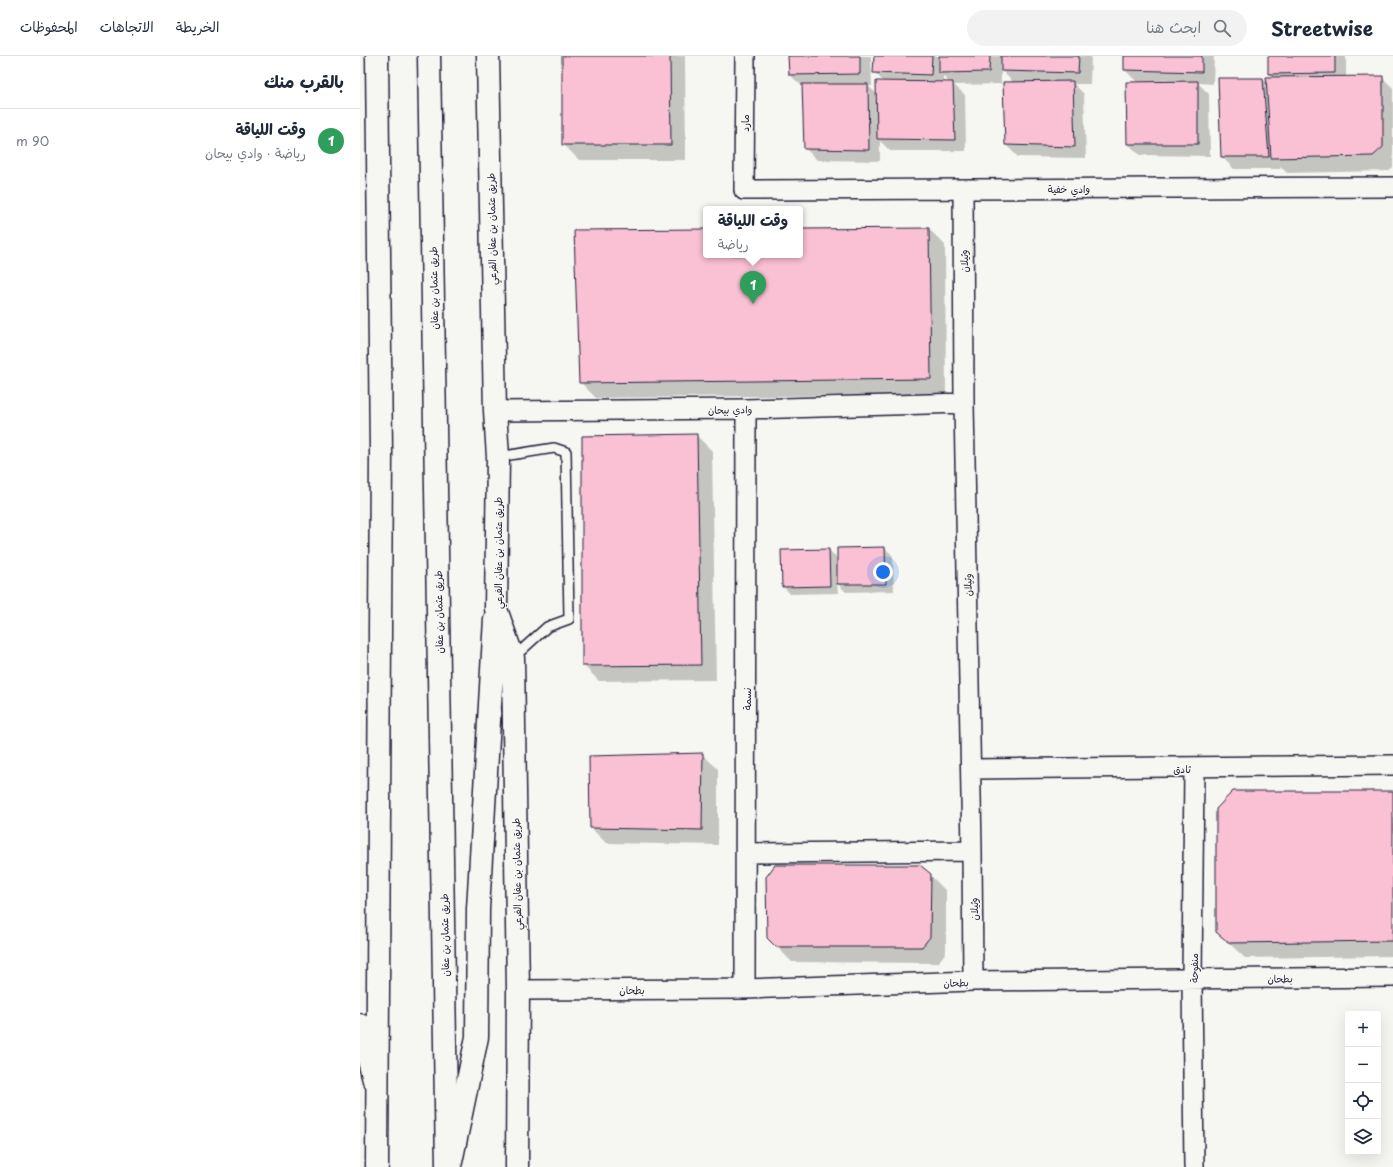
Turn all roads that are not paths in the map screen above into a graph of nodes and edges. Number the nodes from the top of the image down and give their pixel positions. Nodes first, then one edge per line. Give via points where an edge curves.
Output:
1 (377, 56) edge
2 (430, 56) edge
3 (488, 56) edge
4 (745, 56) edge
5 (1393, 186) edge
6 (962, 189) junction
7 (744, 190) joint
8 (964, 403) junction
9 (746, 409) junction
10 (495, 411) junction
11 (498, 457) junction
12 (496, 609) junction
13 (513, 658) junction
14 (1393, 765) edge
15 (1194, 768) junction
16 (971, 769) junction
17 (972, 851) junction
18 (746, 854) junction
19 (1393, 977) edge
20 (1192, 979) junction
21 (973, 982) junction
22 (745, 989) junction
23 (518, 990) junction
24 (360, 1025) edge
25 (377, 1093) junction
26 (377, 1167) edge
27 (447, 1167) edge
28 (450, 1167) edge
29 (517, 1167) edge
30 (1194, 1167) edge

1 - 25 main road via 381,453
2 - 27 main road, طريق عثمان بن عفان
3 - 10 main road, طريق عثمان بن عفان الفرعي
4 - 7 street, مارد
5 - 6 street, وادي خفية
6 - 7 street, وادي خفية
6 - 8 street, وثيلان
8 - 9 street, وادي بيحان
8 - 16 street, وثيلان
9 - 10 street, وادي بيحان
9 - 18 street, نسمة
10 - 11 main road, طريق عثمان بن عفان الفرعي
11 - 12 main road, طريق عثمان بن عفان الفرعي
11 - 13 lane via 554,448 566,452 569,618 547,627
12 - 13 main road, طريق عثمان بن عفان الفرعي
12 - 28 main road via 478,909 477,1037
13 - 23 main road, طريق عثمان بن عفان الفرعي
14 - 15 street, ثادق
15 - 16 street, ثادق
15 - 20 street, منفوحة
16 - 17 street, وثيلان
17 - 18 street
17 - 21 street, وثيلان
18 - 22 street, نسمة
19 - 20 street, بطحان
20 - 21 street, بطحان
20 - 30 street, منفوحة
21 - 22 street, بطحان
22 - 23 street, بطحان
23 - 29 main road, طريق عثمان بن عفان الفرعي
24 - 25 main road
25 - 26 main road

